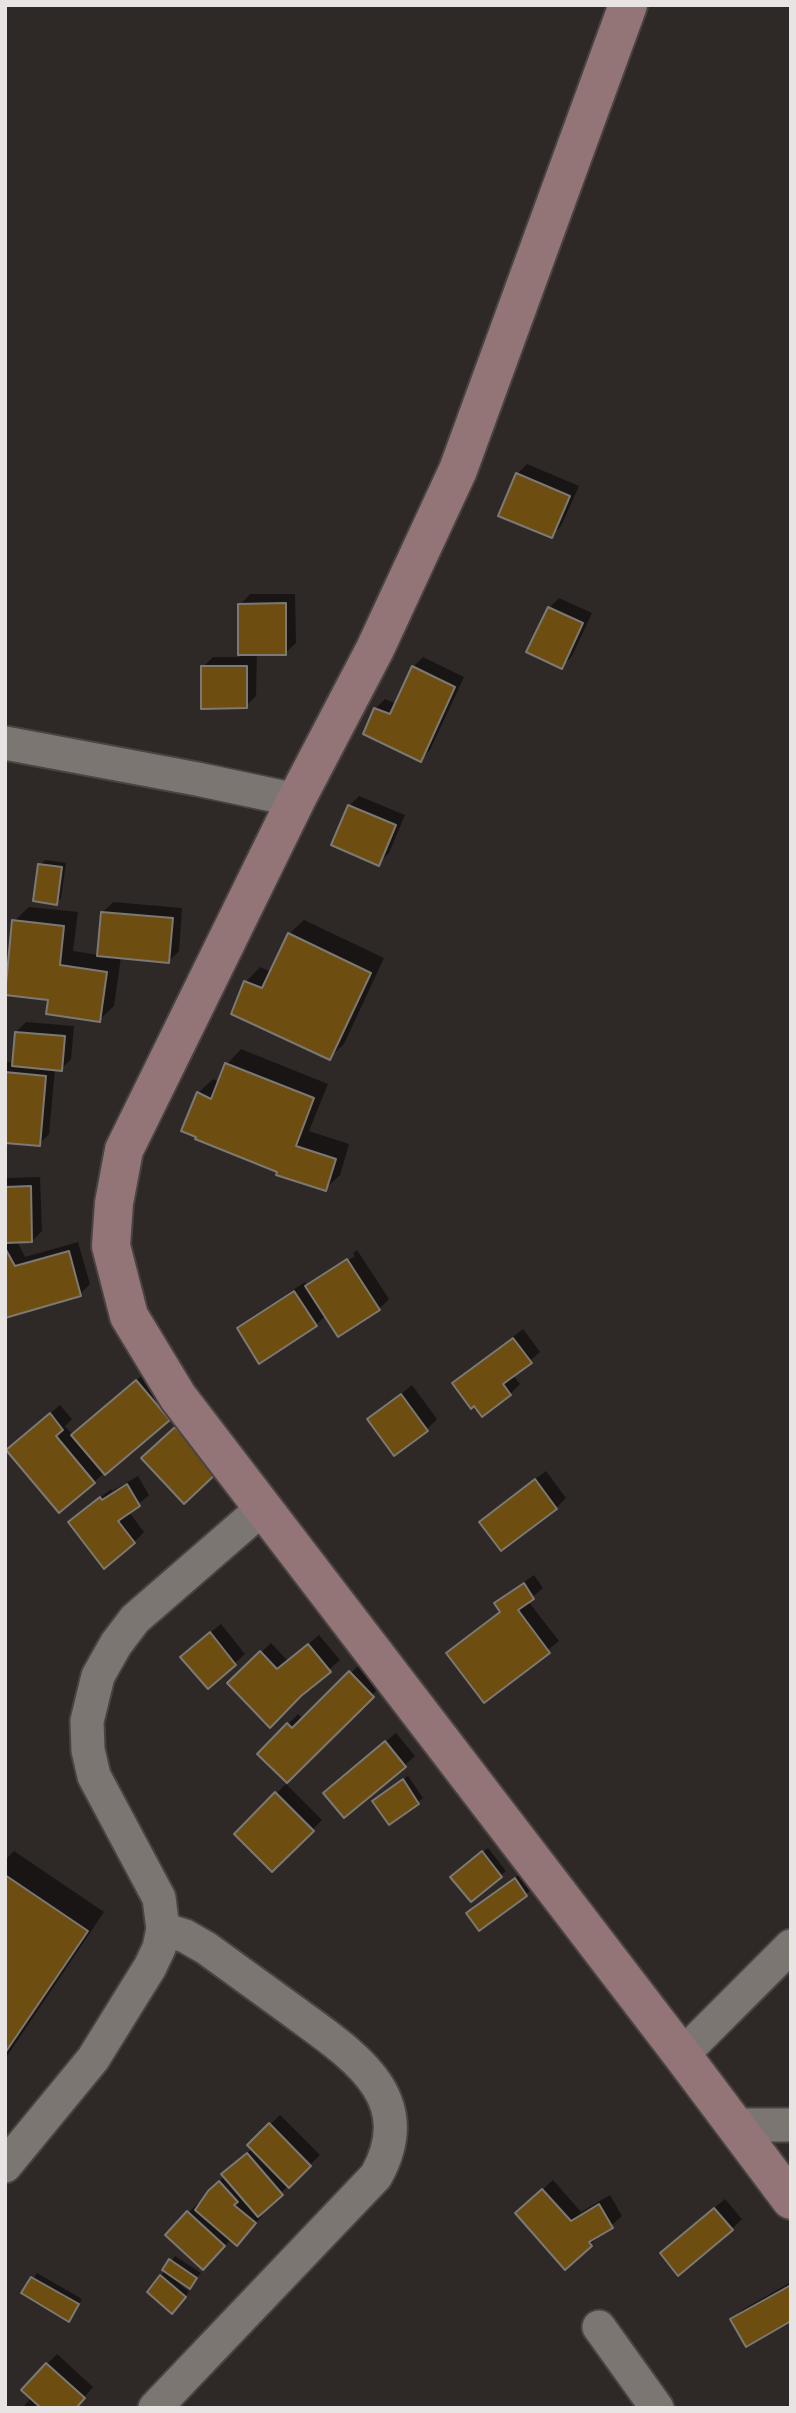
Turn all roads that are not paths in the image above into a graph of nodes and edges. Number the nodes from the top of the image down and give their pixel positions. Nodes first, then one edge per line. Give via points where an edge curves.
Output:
1 (628, 5) edge
2 (5, 743) edge
3 (296, 800) junction
4 (264, 1507) junction
5 (163, 1929) junction
6 (791, 1946) edge
7 (682, 2055) junction
8 (735, 2124) junction
9 (791, 2124) edge
10 (5, 2166) edge
11 (791, 2200) edge
12 (599, 2328) dead end
13 (642, 2402) edge
14 (155, 2408) edge

1 - 3 main road via 458,470 375,649
2 - 3 street
3 - 4 main road via 124,1150 111,1246 129,1317 178,1397
4 - 5 street via 135,1619 98,1675 91,1698 88,1751 94,1776 159,1898
4 - 7 main road
5 - 10 street via 150,1967 93,2059
5 - 14 street via 206,1948 353,2055 390,2112 390,2137 376,2176
6 - 7 street
7 - 8 main road
8 - 9 street
8 - 11 main road
12 - 13 street

